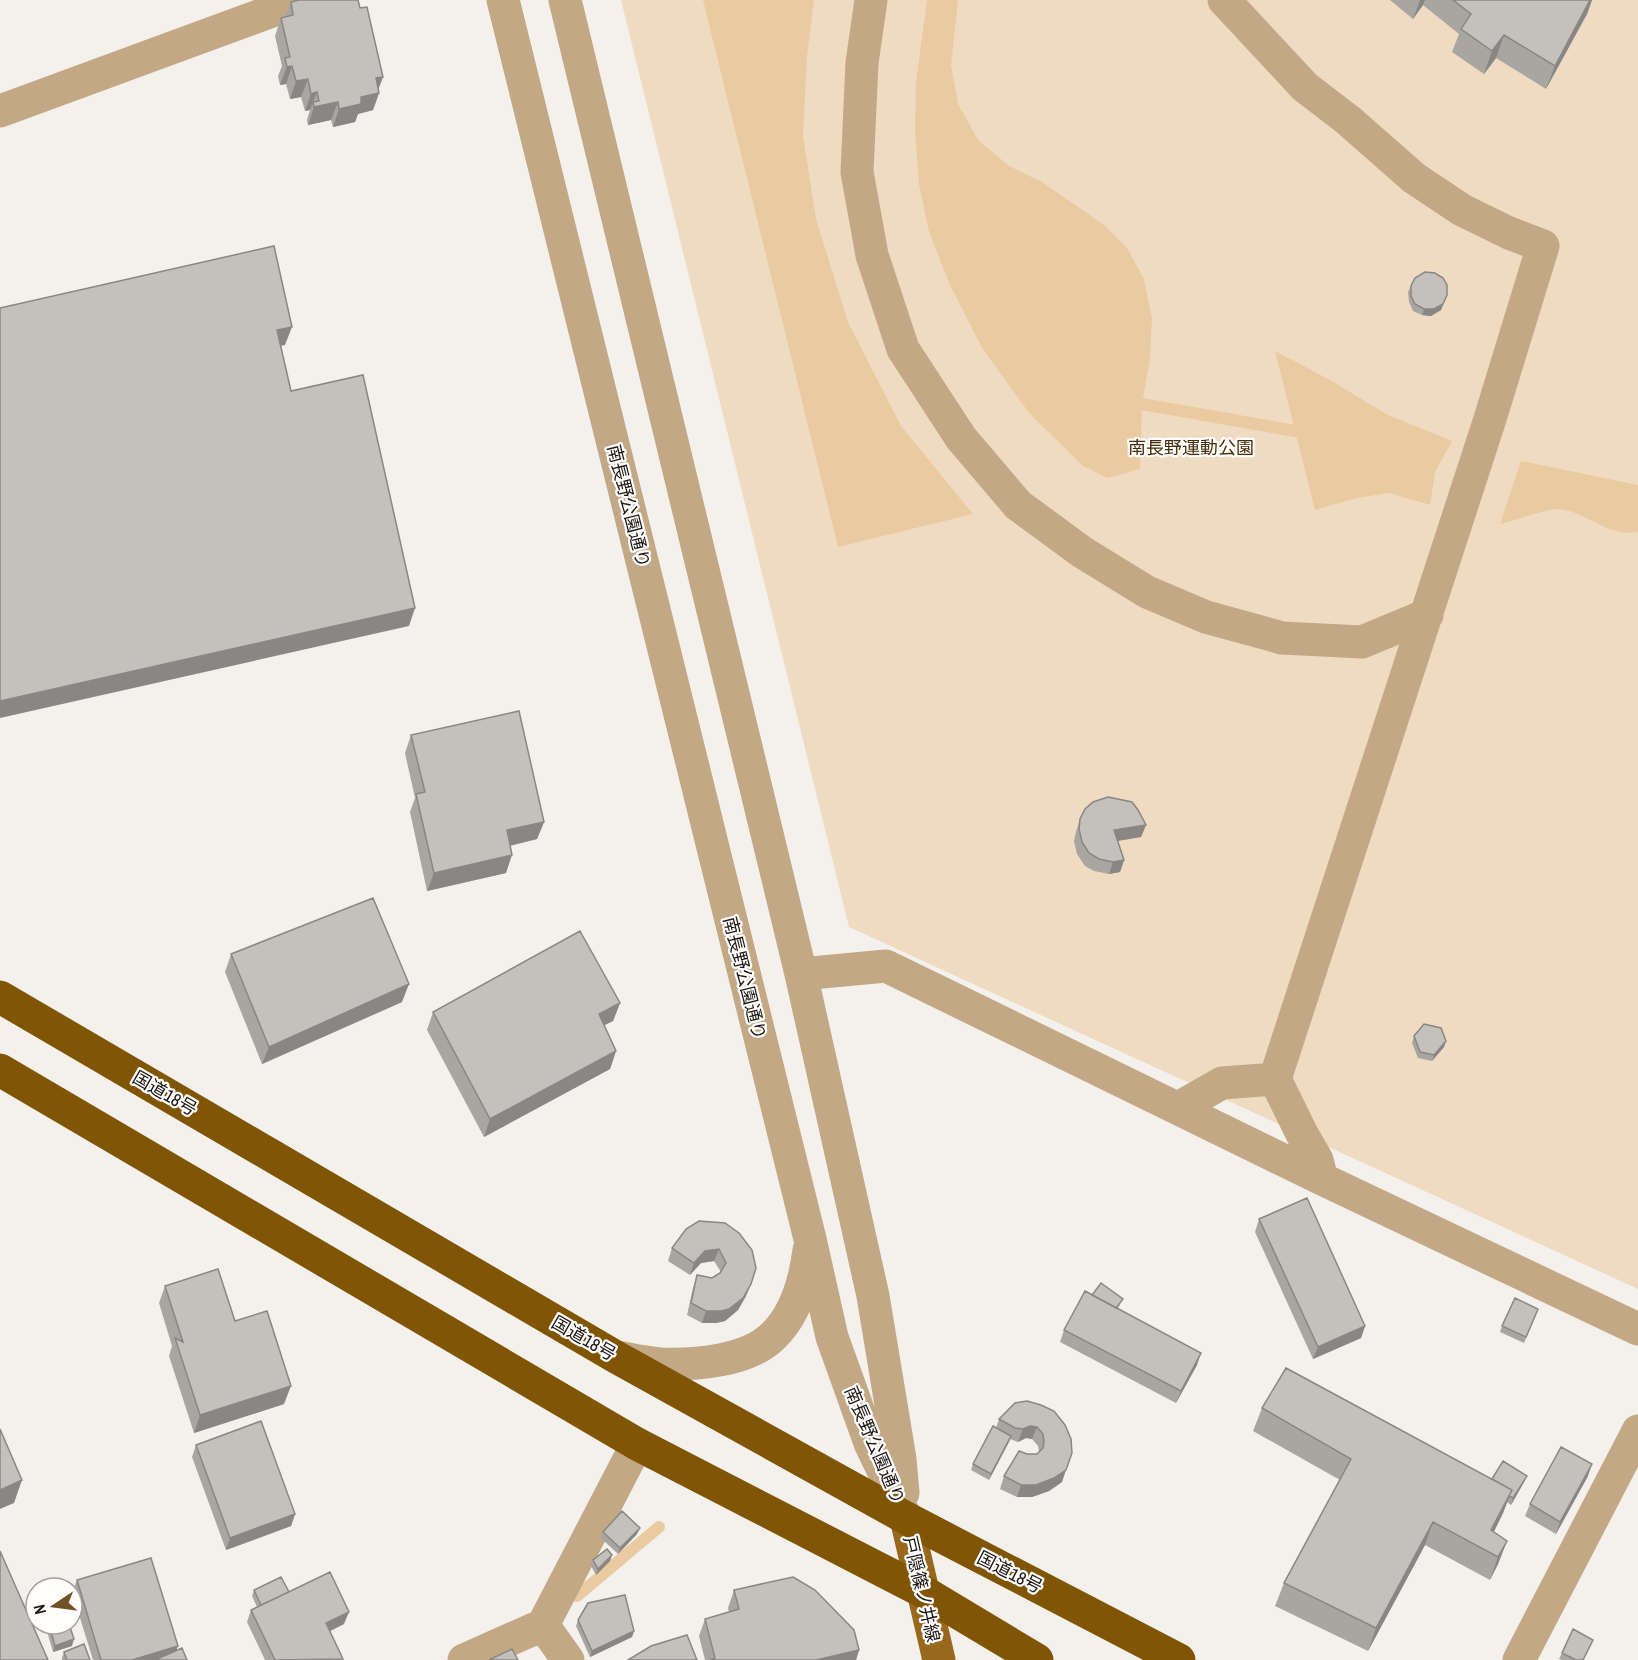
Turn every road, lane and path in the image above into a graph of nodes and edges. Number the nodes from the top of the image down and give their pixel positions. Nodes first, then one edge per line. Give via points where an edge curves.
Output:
1 (302, 0) edge
2 (503, 0) edge
3 (565, 0) edge
4 (871, 0) edge
5 (1224, 0) edge
6 (0, 111) edge
7 (1426, 615) junction
8 (801, 974) junction
9 (0, 997) edge
10 (0, 1071) edge
11 (1275, 1079) junction
12 (1178, 1108) junction
13 (1322, 1179) junction
14 (810, 1239) junction
15 (1638, 1329) edge
16 (616, 1357) junction
17 (1638, 1431) edge
18 (637, 1444) junction
19 (906, 1518) junction
20 (922, 1591) junction
21 (543, 1625) junction
22 (464, 1660) edge
23 (567, 1660) edge
24 (939, 1660) edge
25 (1037, 1660) edge
26 (1179, 1660) edge
27 (1519, 1660) edge

1 - 6 street
2 - 14 street, 南長野公園通り
3 - 8 street, 南長野公園通り
4 - 7 street via 862,63 857,172 872,255 903,349 961,438 1018,505 1082,552 1147,592 1206,617 1282,638 1362,642
5 - 7 street via 1305,87 1414,178 1462,210 1543,246
7 - 11 street
8 - 12 street via 886,966
8 - 19 street, 南長野公園通り via 873,1296
9 - 16 highway, 国道18号
10 - 18 highway
11 - 12 street via 1222,1083
11 - 13 street via 1317,1160
12 - 13 street
13 - 15 street
14 - 16 street via 800,1292 791,1311 761,1346 733,1357 699,1362 662,1364
14 - 19 street, 南長野公園通り via 832,1337 870,1443
16 - 19 highway, 国道18号
17 - 27 street
18 - 20 highway
18 - 21 street
19 - 20 main road, 戸隠篠ノ井線
19 - 26 highway, 国道18号
20 - 24 main road, 戸隠篠ノ井線
20 - 25 highway
21 - 22 street
21 - 23 street

